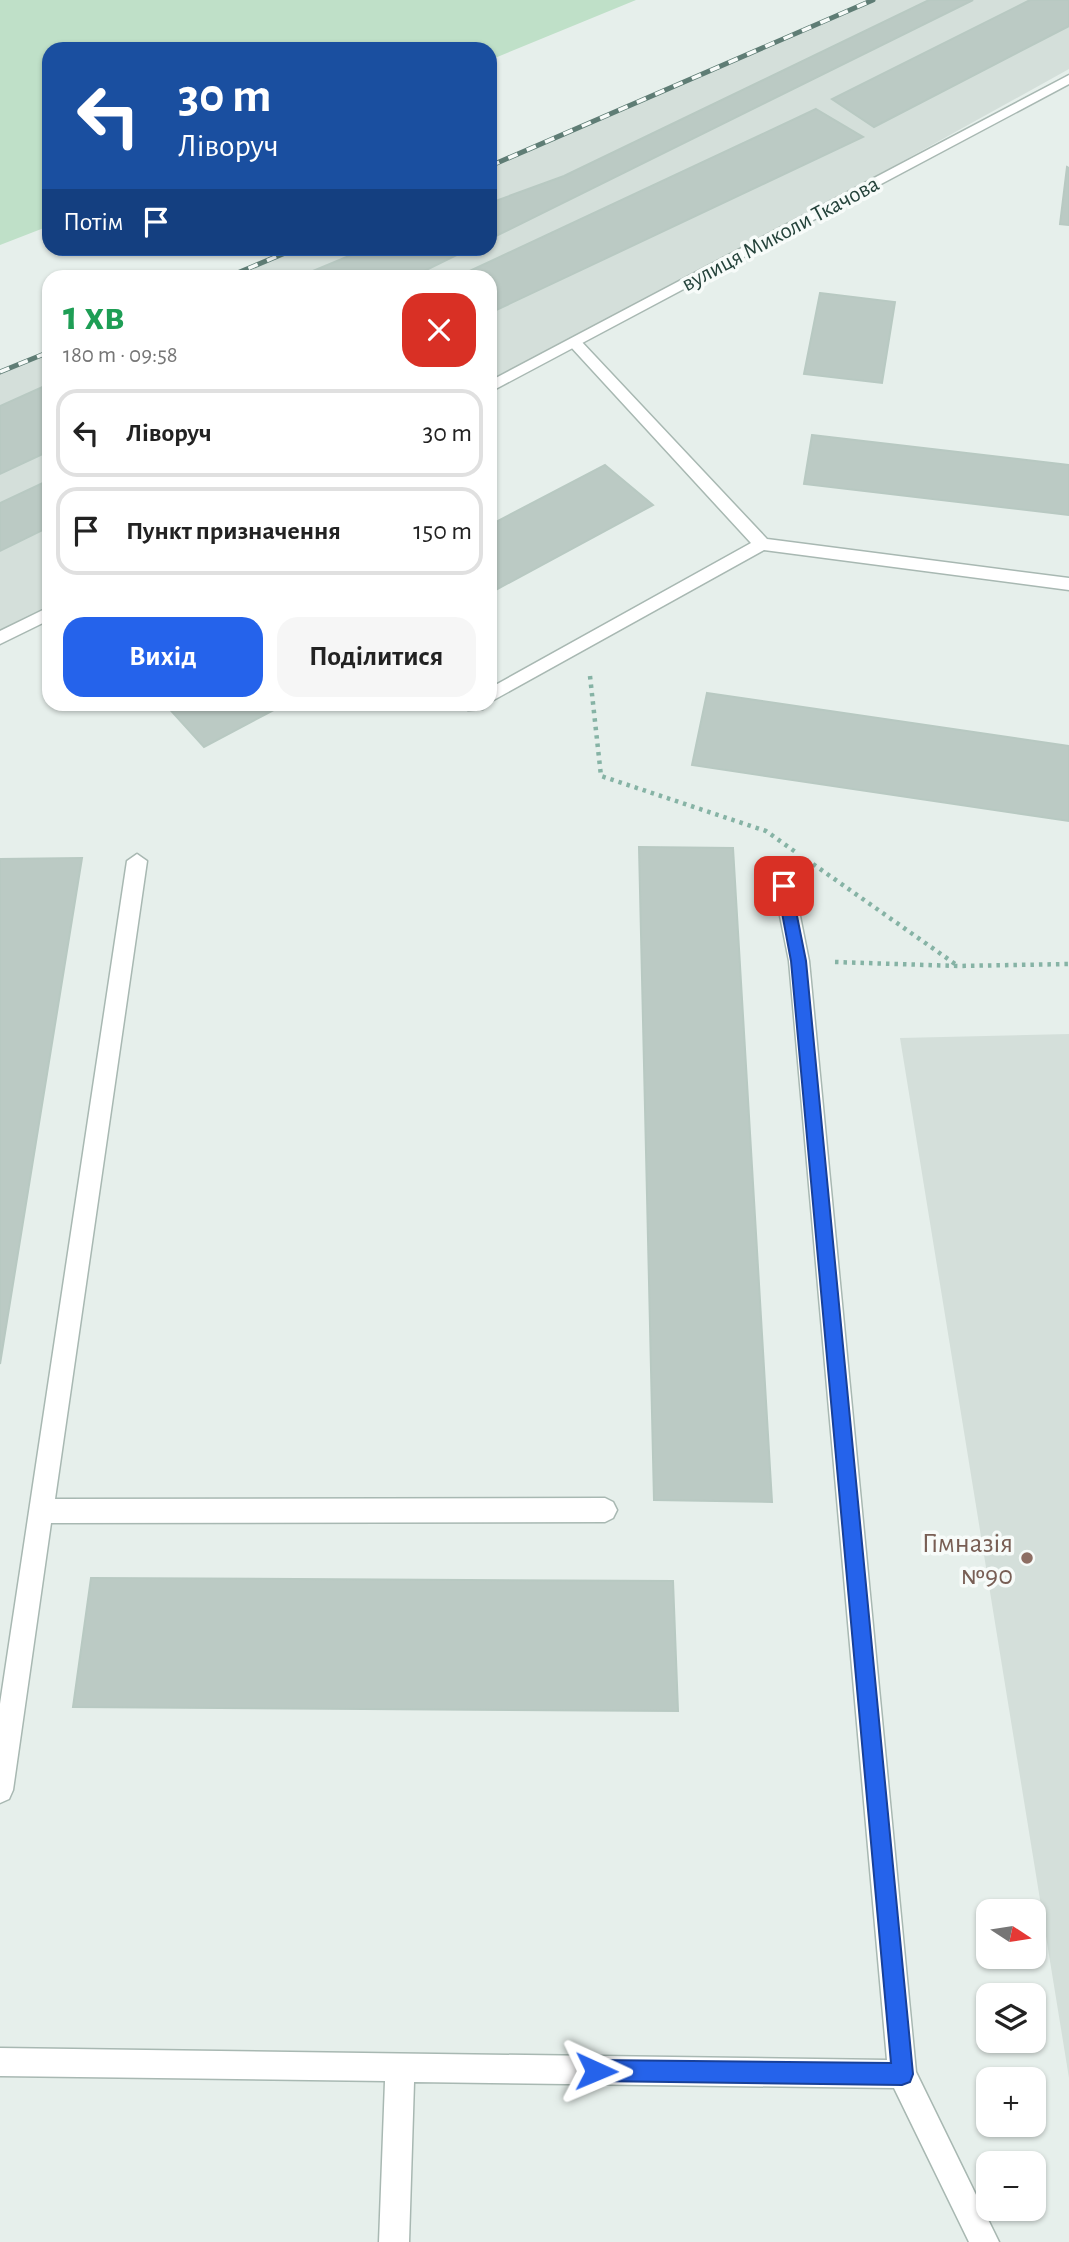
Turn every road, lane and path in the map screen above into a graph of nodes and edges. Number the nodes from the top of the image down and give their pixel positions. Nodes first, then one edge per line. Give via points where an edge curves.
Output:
1 (1069, 79) edge
2 (575, 343) junction
3 (497, 383) edge
4 (762, 544) junction
5 (1069, 584) edge
6 (42, 617) edge
7 (0, 638) edge
8 (586, 640) junction
9 (497, 692) edge
10 (800, 855) dead end
11 (137, 860) dead end
12 (811, 863) dead end
13 (784, 886) dead end
14 (799, 961) junction
15 (1069, 964) edge
16 (958, 966) junction
17 (605, 1510) dead end
18 (41, 1511) junction
19 (0, 1790) edge
20 (0, 2062) edge
21 (400, 2068) junction
22 (902, 2074) junction
23 (394, 2242) edge
24 (984, 2242) edge

1 - 2 street, вулиця Миколи Ткачова
2 - 3 street, вулиця Миколи Ткачова
2 - 4 street
4 - 5 street
4 - 8 street
6 - 7 street
8 - 9 street
8 - 10 path via 601,776 766,831
11 - 18 street
12 - 16 path
13 - 14 street
14 - 16 path
14 - 22 street
15 - 16 path
17 - 18 street
18 - 19 street
20 - 21 street
21 - 22 street
21 - 23 street
22 - 24 street

